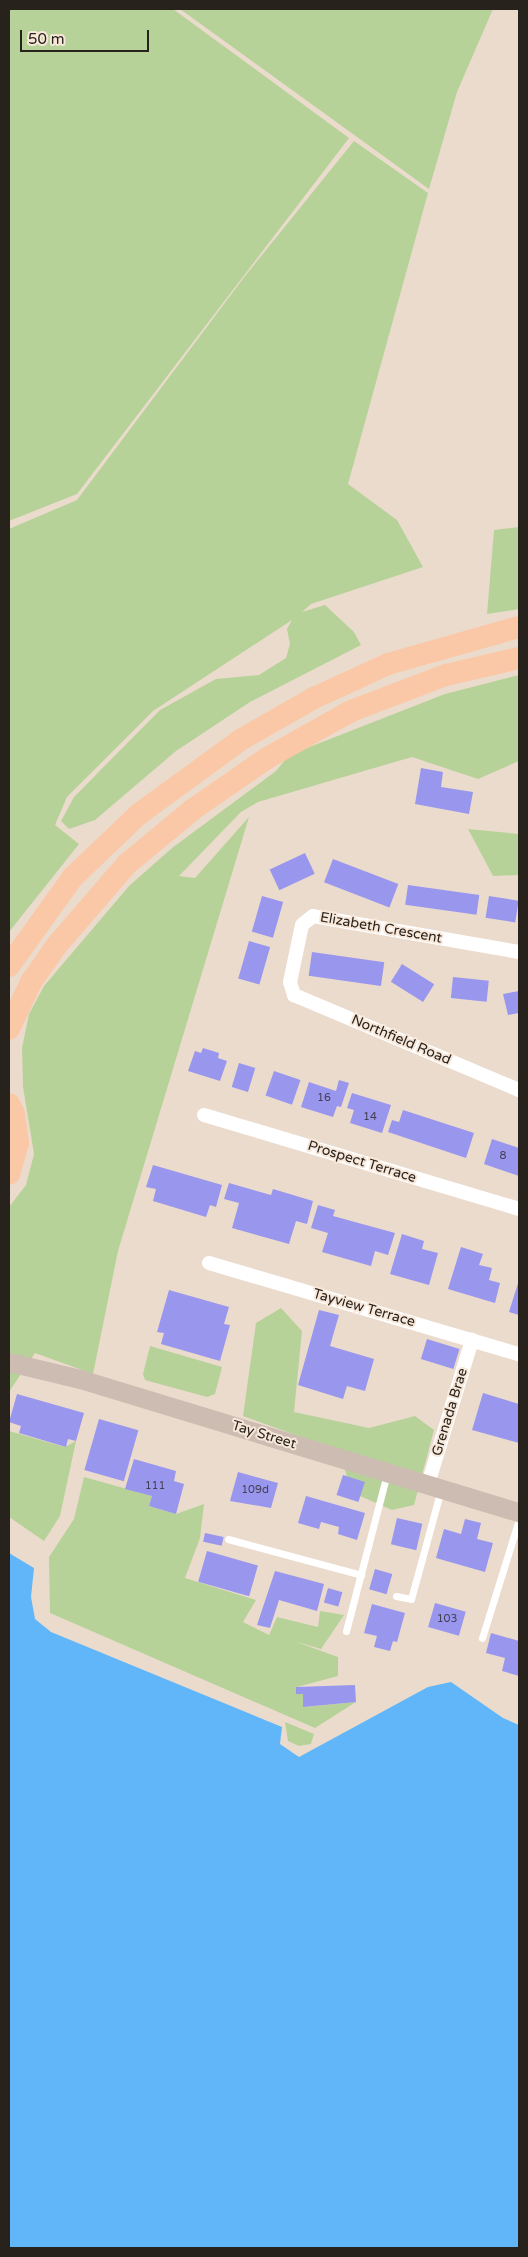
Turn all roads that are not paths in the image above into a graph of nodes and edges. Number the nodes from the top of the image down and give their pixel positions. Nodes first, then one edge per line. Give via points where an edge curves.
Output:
1 (519, 627) edge
2 (519, 658) edge
3 (519, 952) edge
4 (9, 966) edge
5 (290, 982) joint
6 (9, 1029) edge
7 (519, 1090) edge
8 (9, 1104) edge
9 (204, 1115) dead end
10 (9, 1174) edge
11 (519, 1209) edge
12 (209, 1262) dead end
13 (472, 1340) junction
14 (519, 1354) edge
15 (9, 1362) edge
16 (388, 1472) junction
17 (435, 1487) junction
18 (519, 1512) edge
19 (519, 1519) edge
20 (228, 1539) dead end
21 (361, 1575) junction
22 (396, 1596) dead end
23 (346, 1631) dead end
24 (482, 1638) dead end

1 - 4 highway via 388,664 314,698 242,739 139,814 80,871 32,929
2 - 6 highway via 446,675 351,711 268,758 192,810 128,864 57,945 31,982
3 - 5 street, Elizabeth Crescent via 313,916 302,925
5 - 7 street, Northfield Road via 294,994
8 - 10 highway via 14,1114 18,1143
9 - 11 street, Prospect Terrace
12 - 13 street, Tayview Terrace
13 - 14 street, Tayview Terrace
13 - 17 street, Grenada Brae
15 - 16 main road, Tay Street via 80,1379
16 - 17 main road, Tay Street
16 - 21 lane
17 - 18 main road, Tay Street
17 - 22 lane via 411,1599
19 - 24 lane
20 - 21 lane
21 - 23 lane

